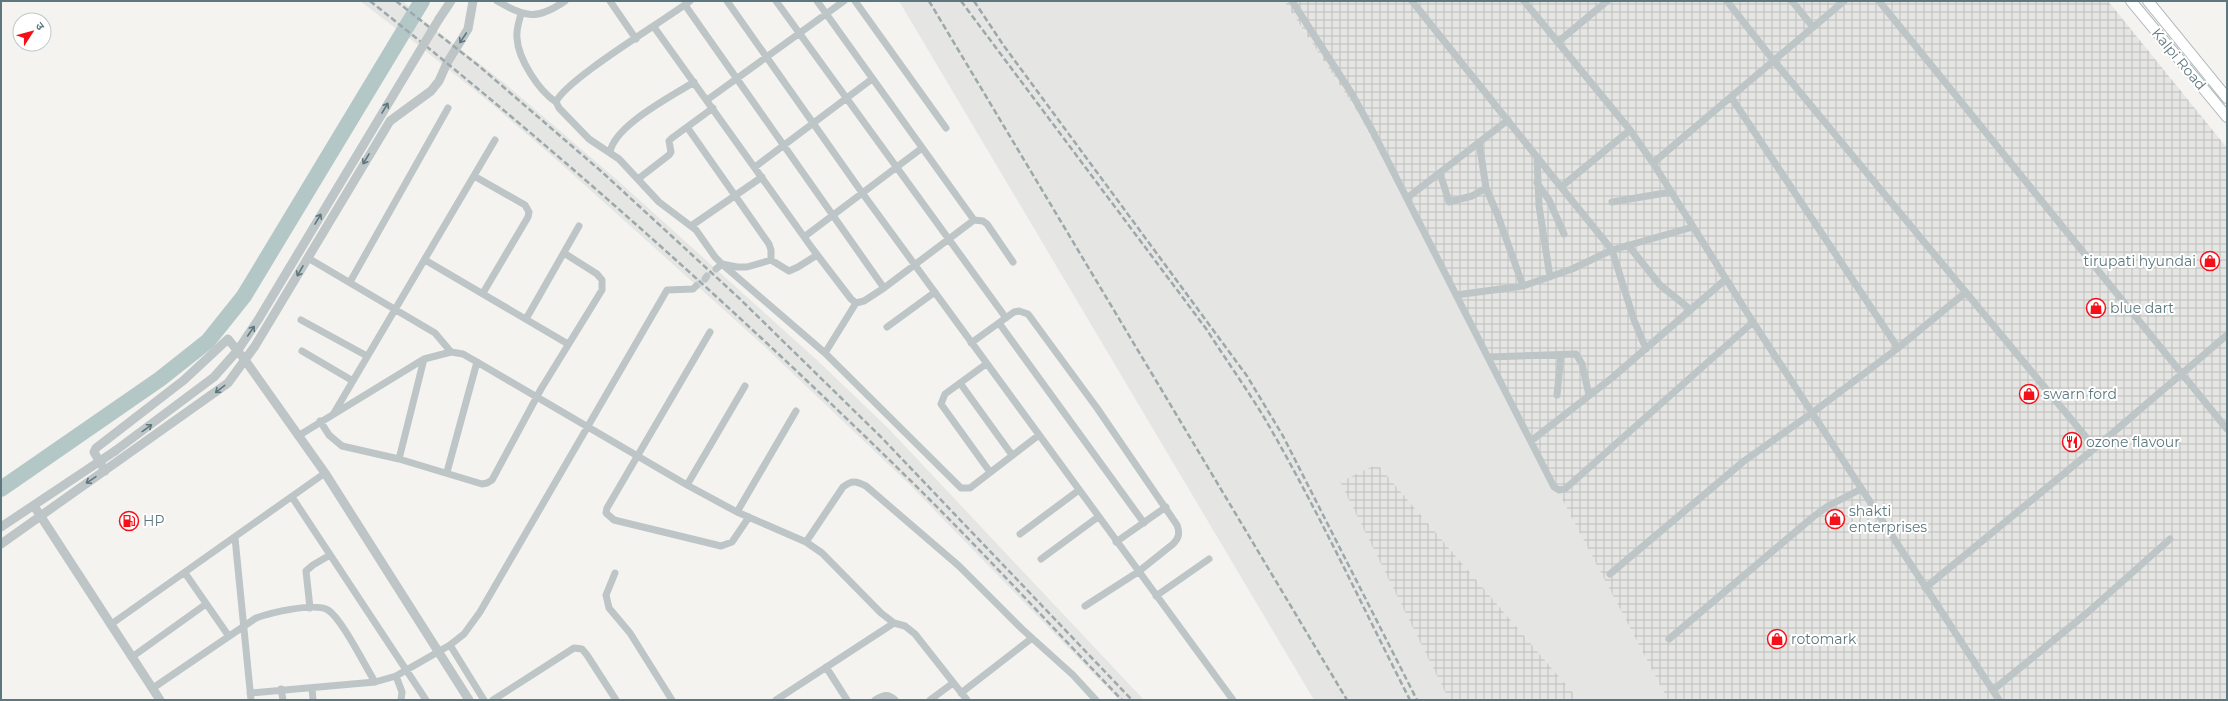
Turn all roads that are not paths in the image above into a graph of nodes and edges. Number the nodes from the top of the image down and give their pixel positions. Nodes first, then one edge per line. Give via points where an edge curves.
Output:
1 (451, 1) edge
2 (473, 1) edge
3 (496, 1) edge
4 (565, 1) edge
5 (610, 1) edge
6 (727, 1) edge
7 (776, 1) edge
8 (817, 1) edge
9 (844, 1) edge
10 (855, 1) edge
11 (1292, 1) edge
12 (1412, 1) edge
13 (1524, 1) edge
14 (1607, 1) edge
15 (1727, 1) edge
16 (1792, 1) edge
17 (1844, 1) edge
18 (1879, 1) edge
19 (2131, 1) edge
20 (2148, 1) edge
21 (688, 3) edge
22 (826, 13) junction
23 (521, 14) junction
24 (654, 27) junction
25 (1813, 27) junction
26 (798, 34) junction
27 (636, 39) junction
28 (1558, 42) junction
29 (766, 57) junction
30 (1774, 61) junction
31 (736, 79) junction
32 (872, 79) junction
33 (694, 82) junction
34 (1731, 97) junction
35 (847, 98) junction
36 (2227, 98) edge
37 (707, 100) junction
38 (556, 102) junction
39 (448, 108) dead end
40 (713, 108) junction
41 (2227, 117) edge
42 (1508, 120) junction
43 (814, 124) junction
44 (687, 127) junction
45 (946, 128) dead end
46 (1630, 130) junction
47 (495, 140) dead end
48 (1479, 142) junction
49 (784, 146) junction
50 (922, 148) junction
51 (610, 152) junction
52 (1537, 157) junction
53 (1653, 163) junction
54 (755, 167) junction
55 (897, 167) junction
56 (1440, 173) junction
57 (474, 176) junction
58 (762, 177) junction
59 (638, 179) junction
60 (1537, 183) junction
61 (1561, 187) junction
62 (1486, 188) junction
63 (1671, 192) junction
64 (863, 194) junction
65 (736, 195) junction
66 (1407, 198) junction
67 (1612, 202) dead end
68 (833, 216) junction
69 (974, 220) junction
70 (579, 226) dead end
71 (691, 226) junction
72 (1693, 227) junction
73 (1564, 234) dead end
74 (804, 237) junction
75 (948, 240) junction
76 (1628, 245) junction
77 (1612, 250) junction
78 (564, 253) junction
79 (817, 255) junction
80 (308, 258) junction
81 (425, 260) junction
82 (771, 260) junction
83 (1012, 262) dead end
84 (915, 264) junction
85 (719, 266) junction
86 (1550, 277) junction
87 (1726, 279) junction
88 (350, 282) junction
89 (696, 286) tunnel mouth
90 (1523, 286) junction
91 (884, 288) junction
92 (935, 292) junction
93 (1966, 292) junction
94 (482, 293) junction
95 (1456, 294) junction
96 (856, 303) junction
97 (396, 309) junction
98 (1691, 310) junction
99 (1006, 318) junction
100 (526, 319) junction
101 (301, 320) dead end
102 (1753, 322) junction
103 (999, 323) junction
104 (887, 327) dead end
105 (710, 332) dead end
106 (2227, 335) edge
107 (971, 343) junction
108 (568, 344) junction
109 (1898, 348) junction
110 (1646, 349) junction
111 (302, 351) dead end
112 (452, 352) junction
113 (825, 353) junction
114 (1561, 355) junction
115 (367, 356) junction
116 (1489, 357) junction
117 (424, 359) junction
118 (245, 360) junction
119 (477, 362) junction
120 (986, 364) junction
121 (2182, 374) junction
122 (353, 381) junction
123 (960, 383) junction
124 (745, 386) dead end
125 (1557, 394) dead end
126 (1590, 395) junction
127 (538, 398) junction
128 (796, 411) dead end
129 (334, 413) junction
130 (1812, 413) junction
131 (320, 421) junction
132 (589, 427) junction
133 (2227, 430) edge
134 (1039, 435) junction
135 (298, 436) junction
136 (1531, 441) junction
137 (2095, 448) junction
138 (638, 455) junction
139 (1012, 455) junction
140 (399, 459) junction
141 (99, 462) junction
142 (105, 471) junction
143 (447, 472) junction
144 (990, 472) junction
145 (325, 473) junction
146 (687, 485) junction
147 (1861, 489) junction
148 (1079, 490) junction
149 (292, 497) junction
150 (34, 506) junction
151 (1166, 507) junction
152 (737, 512) junction
153 (41, 516) junction
154 (1098, 516) junction
155 (749, 517) junction
156 (1144, 523) junction
157 (1, 527) edge
158 (1020, 534) dead end
159 (235, 538) junction
160 (2170, 539) dead end
161 (806, 542) junction
162 (1116, 542) junction
163 (1, 544) edge
164 (330, 555) junction
165 (1041, 559) dead end
166 (1209, 560) dead end
167 (1138, 572) junction
168 (185, 573) junction
169 (614, 573) dead end
170 (1610, 574) dead end
171 (1925, 588) junction
172 (1156, 596) junction
173 (206, 604) junction
174 (1085, 606) dead end
175 (310, 608) junction
176 (894, 623) junction
177 (244, 624) junction
178 (110, 625) junction
179 (228, 635) junction
180 (1032, 638) junction
181 (1669, 639) dead end
182 (450, 645) junction
183 (438, 653) junction
184 (132, 657) junction
185 (826, 667) junction
186 (407, 670) junction
187 (396, 676) junction
188 (375, 682) junction
189 (953, 683) junction
190 (153, 688) junction
191 (312, 688) junction
192 (281, 689) junction
193 (1993, 690) junction
194 (961, 693) junction
195 (251, 696) edge
196 (160, 700) edge
197 (283, 700) edge
198 (313, 700) edge
199 (401, 700) edge
200 (426, 700) edge
201 (469, 700) edge
202 (484, 700) edge
203 (493, 700) edge
204 (616, 700) edge
205 (672, 700) edge
206 (776, 700) edge
207 (847, 700) edge
208 (875, 700) edge
209 (895, 700) edge
210 (930, 700) edge
211 (967, 700) edge
212 (1096, 700) edge
213 (1232, 700) edge
214 (1999, 700) edge

141 -> 1 street, bridge via 214,377 238,350
2 -> 80 street via 468,29 439,81 431,91 390,122
3 - 23 street
4 - 23 street via 537,15
5 - 27 street
6 - 29 street
7 - 26 street
8 - 22 street
9 - 22 street
10 - 45 street
11 - 66 street via 1352,94
12 - 42 street
13 - 28 street
14 - 28 street
15 - 30 street
16 - 25 street
17 - 25 street
18 - 121 street
19 - 41 main road, Kalpi Road
20 - 36 main road, Kalpi Road
21 - 24 street
21 - 31 street
22 - 26 street
22 - 32 street
23 - 38 street via 516,36 521,55 535,82
24 - 27 street
24 - 33 street
25 - 30 street
26 - 29 street
26 - 35 street
27 - 38 street via 583,76 559,96
28 - 46 street
29 - 31 street
29 - 43 street
30 - 34 street
30 - 93 street
31 - 37 street
31 - 49 street
32 - 35 street
32 - 50 street
33 - 37 street
33 - 51 street via 625,127 614,140
34 - 53 street
34 - 109 street
35 - 43 street
35 - 55 street
37 - 40 street
38 - 51 street via 589,139
39 - 88 street
40 - 44 street
40 - 54 street
42 - 48 street
42 - 52 street
43 - 49 street
43 - 64 street
44 - 59 street via 669,141 672,148 669,155
44 - 65 street
46 - 53 street
46 - 61 street
47 - 57 street
48 - 56 street
48 - 62 street
49 - 54 street
49 - 68 street
50 - 55 street
50 - 69 street
51 - 59 street
52 - 60 street
52 - 61 street
53 - 63 street
54 - 58 street
55 - 64 street
55 - 75 street
56 - 62 street via 1449,202 1472,196
56 - 66 street
57 - 81 street
57 - 94 street via 525,205 529,212
58 - 65 street
58 - 74 street
59 - 71 street via 659,202
60 - 73 street via 1554,208
60 - 86 street
61 - 77 street
62 - 90 street
63 - 67 street
63 - 72 street
64 - 68 street
64 - 84 street
65 - 71 street
65 - 82 street via 769,244
66 - 95 street
68 - 74 street
68 - 91 street
69 - 75 street
69 - 83 street via 987,224
70 - 78 street
71 - 85 street
72 - 76 street
72 - 87 street
74 - 79 street
75 - 84 street
75 - 99 street
76 - 77 street
76 - 98 street via 1660,284
77 - 86 street
77 - 110 street
78 - 100 street
78 - 108 street via 597,274 603,284 602,290
79 - 82 street via 789,270
79 - 96 street
80 - 88 street
80 -> 118 street
81 - 94 street
81 - 97 street
82 - 85 street via 746,267
84 - 91 street
84 - 92 street
85 - 113 street
86 - 90 street
87 - 98 street
87 - 102 street
88 - 97 street
89 - 132 street via 693,289 667,290
90 - 95 street
91 - 96 street via 864,301
92 - 104 street
92 - 107 street
93 - 109 street
93 - 137 street
94 - 100 street
95 - 116 street
96 - 113 street
97 - 112 street via 435,333
97 - 115 street
98 - 110 street
99 - 103 street
99 - 151 street via 1019,311 1028,314
100 - 108 street
101 - 115 street
102 - 130 street
102 - 136 street via 1565,489 1559,490 1554,487
103 - 107 street
103 - 156 street
105 - 138 street
106 - 121 street
107 - 120 street
108 - 127 street
109 - 130 street
110 - 126 street
111 - 122 street
112 - 117 street
112 - 119 street via 463,354
113 - 144 street via 961,488 970,488
114 - 116 street
114 - 125 street
114 - 126 street via 1576,354 1580,357
115 - 122 street
116 - 136 street
117 - 129 street
117 - 140 street
118 - 135 street
118 - 141 street via 228,339 184,380 101,444 94,452
118 -> 142 street via 228,383 217,392
119 - 127 street
119 - 143 street
120 - 123 street
120 - 134 street
121 - 133 street
121 - 137 street
122 - 129 street
123 - 139 street
123 - 144 street via 945,394 941,404
124 - 146 street
126 - 136 street
127 - 132 street
127 - 143 street via 492,480 482,484
128 - 152 street
129 - 131 street
130 - 147 street
130 - 170 street via 1744,462
131 - 135 street
131 - 140 street via 328,435 342,446
132 - 138 street
132 - 182 street via 480,612 464,634
134 - 139 street
134 - 148 street
135 - 145 street
137 - 171 street
138 - 146 street
138 - 155 street via 606,508 606,513 614,520 721,546 732,542
139 - 144 street
140 - 143 street
141 - 142 street
141 - 150 street
142 -> 153 street
145 - 149 street
145 - 183 street
146 - 152 street
147 - 171 street
147 - 181 street via 1813,517
148 - 154 street
148 - 158 street
149 - 159 street
149 - 164 street
150 - 153 street
150 - 157 street
151 - 156 street
151 - 167 street via 1180,532 1178,539
152 - 155 street
153 - 163 street
153 - 178 street
154 - 162 street
154 - 165 street
155 - 161 street
156 - 162 street
159 - 168 street
159 - 177 street
160 - 193 street
161 - 176 street via 822,553
161 - 180 street via 843,487 856,481 866,486 955,563
162 - 167 street
164 - 175 street via 312,565 306,572
164 - 186 street
166 - 172 street
167 - 172 street
167 - 174 street
168 - 173 street
168 - 178 street
169 - 205 street via 606,595 609,608 630,632
171 - 193 street
172 - 213 street
173 - 179 street
173 - 184 street
175 - 177 street via 265,615
175 - 188 street via 328,610 339,622
176 - 185 street
176 - 189 street via 905,626 914,634
177 - 179 street
177 - 195 street
178 - 184 street
179 - 190 street
180 - 194 street
180 - 212 street via 1073,674
182 - 183 street
182 - 202 street
183 - 186 street
183 - 201 street
184 - 190 street
185 - 206 street
185 - 207 street
186 - 187 street
186 - 200 street
187 - 188 street
187 - 199 street via 402,692
188 - 191 street
189 - 194 street
189 - 210 street
190 - 196 street
191 - 192 street
191 - 198 street
192 - 195 street
192 - 197 street
193 - 214 street
194 - 211 street
203 - 204 street via 574,648 582,649 587,655
208 - 209 street via 885,695 890,695

